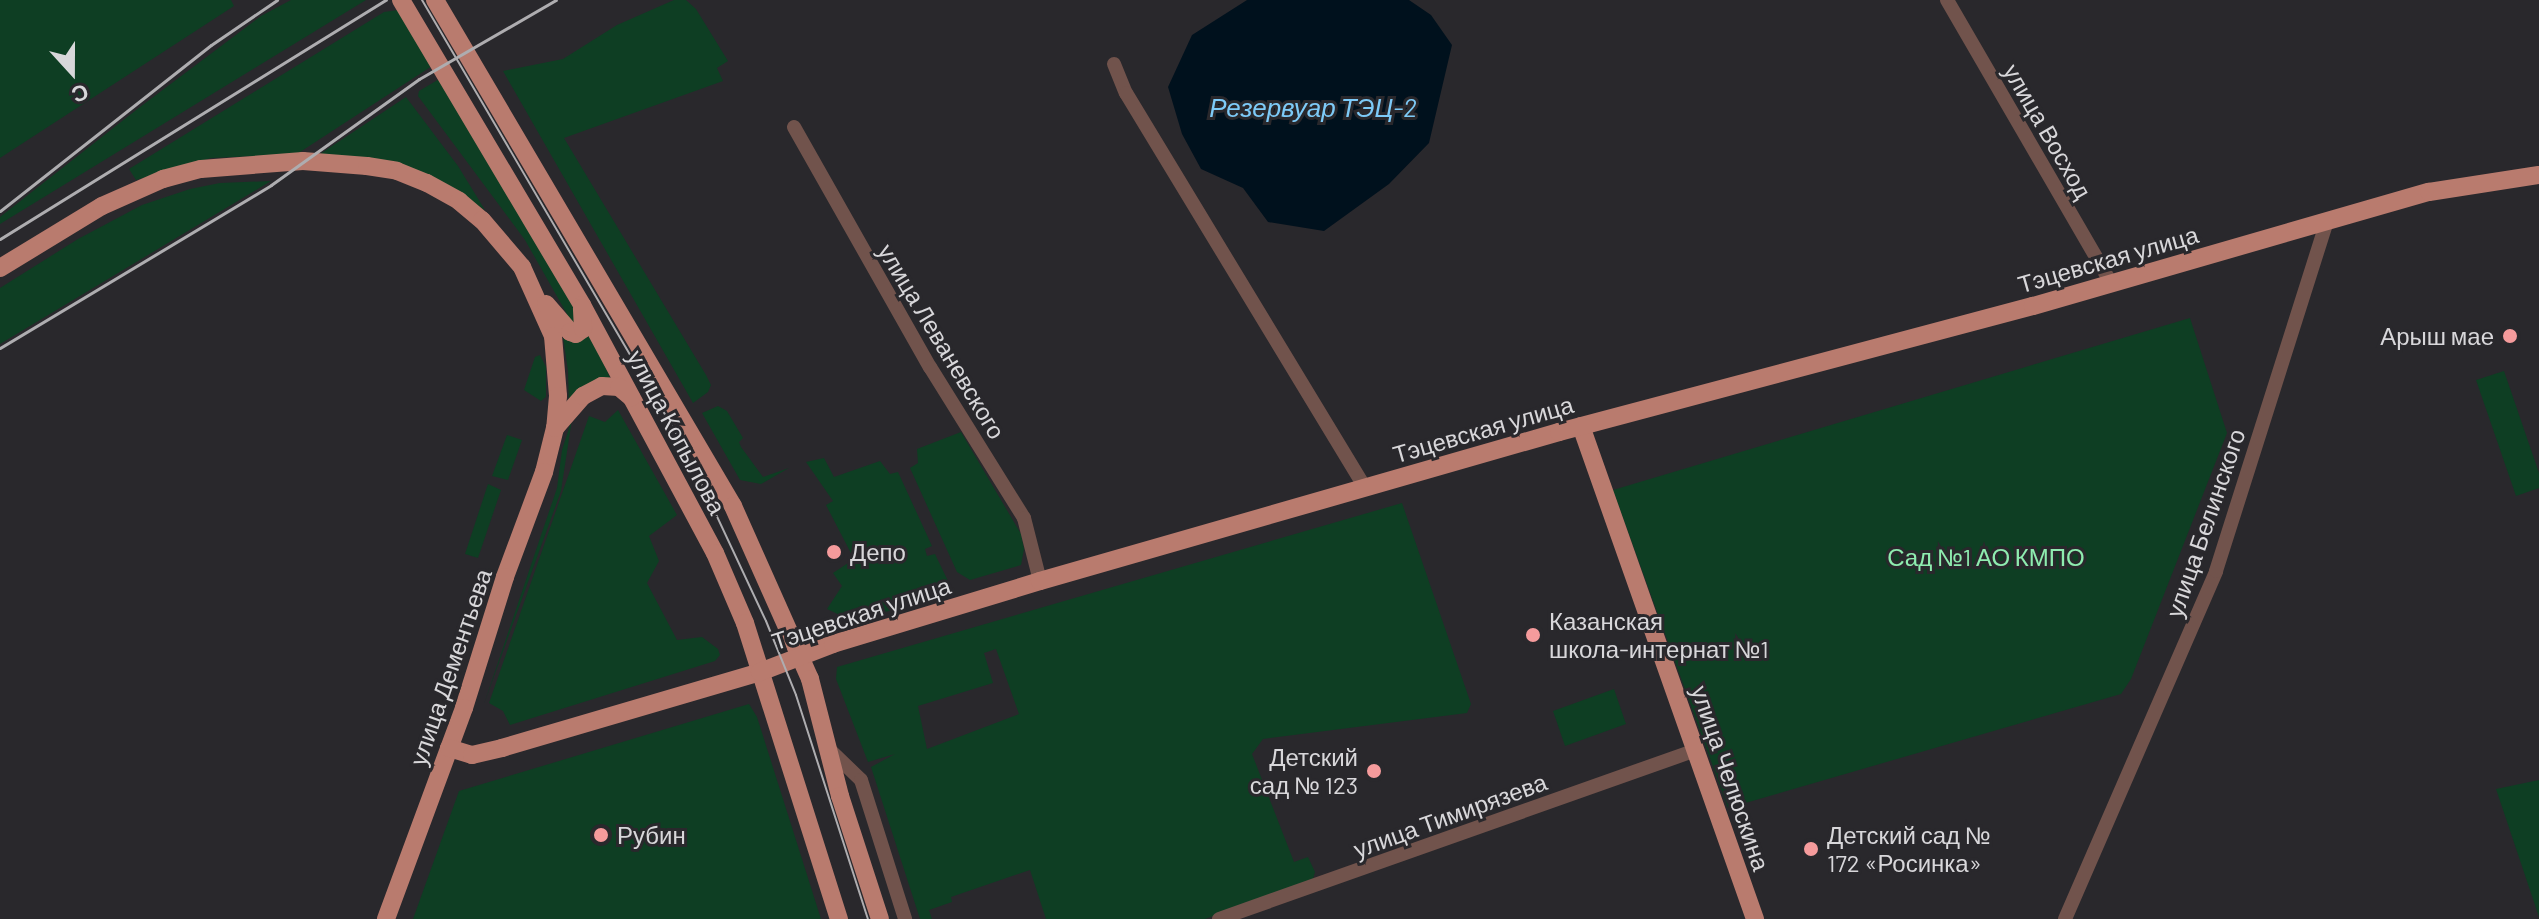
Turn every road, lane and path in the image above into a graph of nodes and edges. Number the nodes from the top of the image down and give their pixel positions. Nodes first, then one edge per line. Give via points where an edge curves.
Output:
1 (401, 0) edge
2 (435, 0) edge
3 (1947, 0) edge
4 (1114, 64) dead end
5 (794, 127) dead end
6 (2539, 175) edge
7 (2327, 222) junction
8 (0, 268) edge
9 (2111, 283) junction
10 (535, 291) junction
11 (582, 305) junction
12 (636, 401) junction
13 (1581, 426) junction
14 (555, 428) junction
15 (1365, 488) junction
16 (1040, 581) junction
17 (801, 656) junction
18 (760, 672) junction
19 (449, 748) junction
20 (1696, 750) junction
21 (832, 752) junction
22 (386, 919) edge
23 (839, 919) edge
24 (880, 919) edge
25 (905, 919) edge
26 (1219, 919) edge
27 (1755, 919) edge
28 (2065, 919) edge

1 - 11 main road, улица Копылова
2 - 17 main road, улица Копылова via 733,506
3 - 9 street, улица Восход
4 - 15 street via 1126,93
5 - 16 street, улица Леваневского via 922,354 1024,518
6 - 7 main road, Тэцевская улица via 2429,192
7 - 9 main road, Тэцевская улица
7 - 28 street, улица Белинского via 2216,571
8 - 10 main road via 102,206 163,179 239,164 316,162 397,171 459,201 507,246
9 - 13 main road, Тэцевская улица
10 - 11 main road via 572,334 583,329
10 - 14 main road, улица Дементьева via 554,346
11 - 12 main road, улица Копылова
12 - 14 main road via 619,387 602,386 583,396
12 - 18 main road, улица Копылова via 717,558
13 - 15 main road, Тэцевская улица
13 - 20 main road, улица Челюскина
14 - 19 main road, улица Дементьева
15 - 16 main road, Тэцевская улица
16 - 17 main road, Тэцевская улица
17 - 18 main road, Тэцевская улица
17 - 21 main road, улица Копылова
18 - 19 main road, Тэцевская улица via 502,748 472,755
18 - 23 main road, улица Копылова
19 - 22 main road, улица Дементьева
20 - 26 street, улица Тимирязева
20 - 27 main road, улица Челюскина
21 - 24 main road, улица Копылова via 840,796
21 - 25 street, улица Копылова via 861,780

